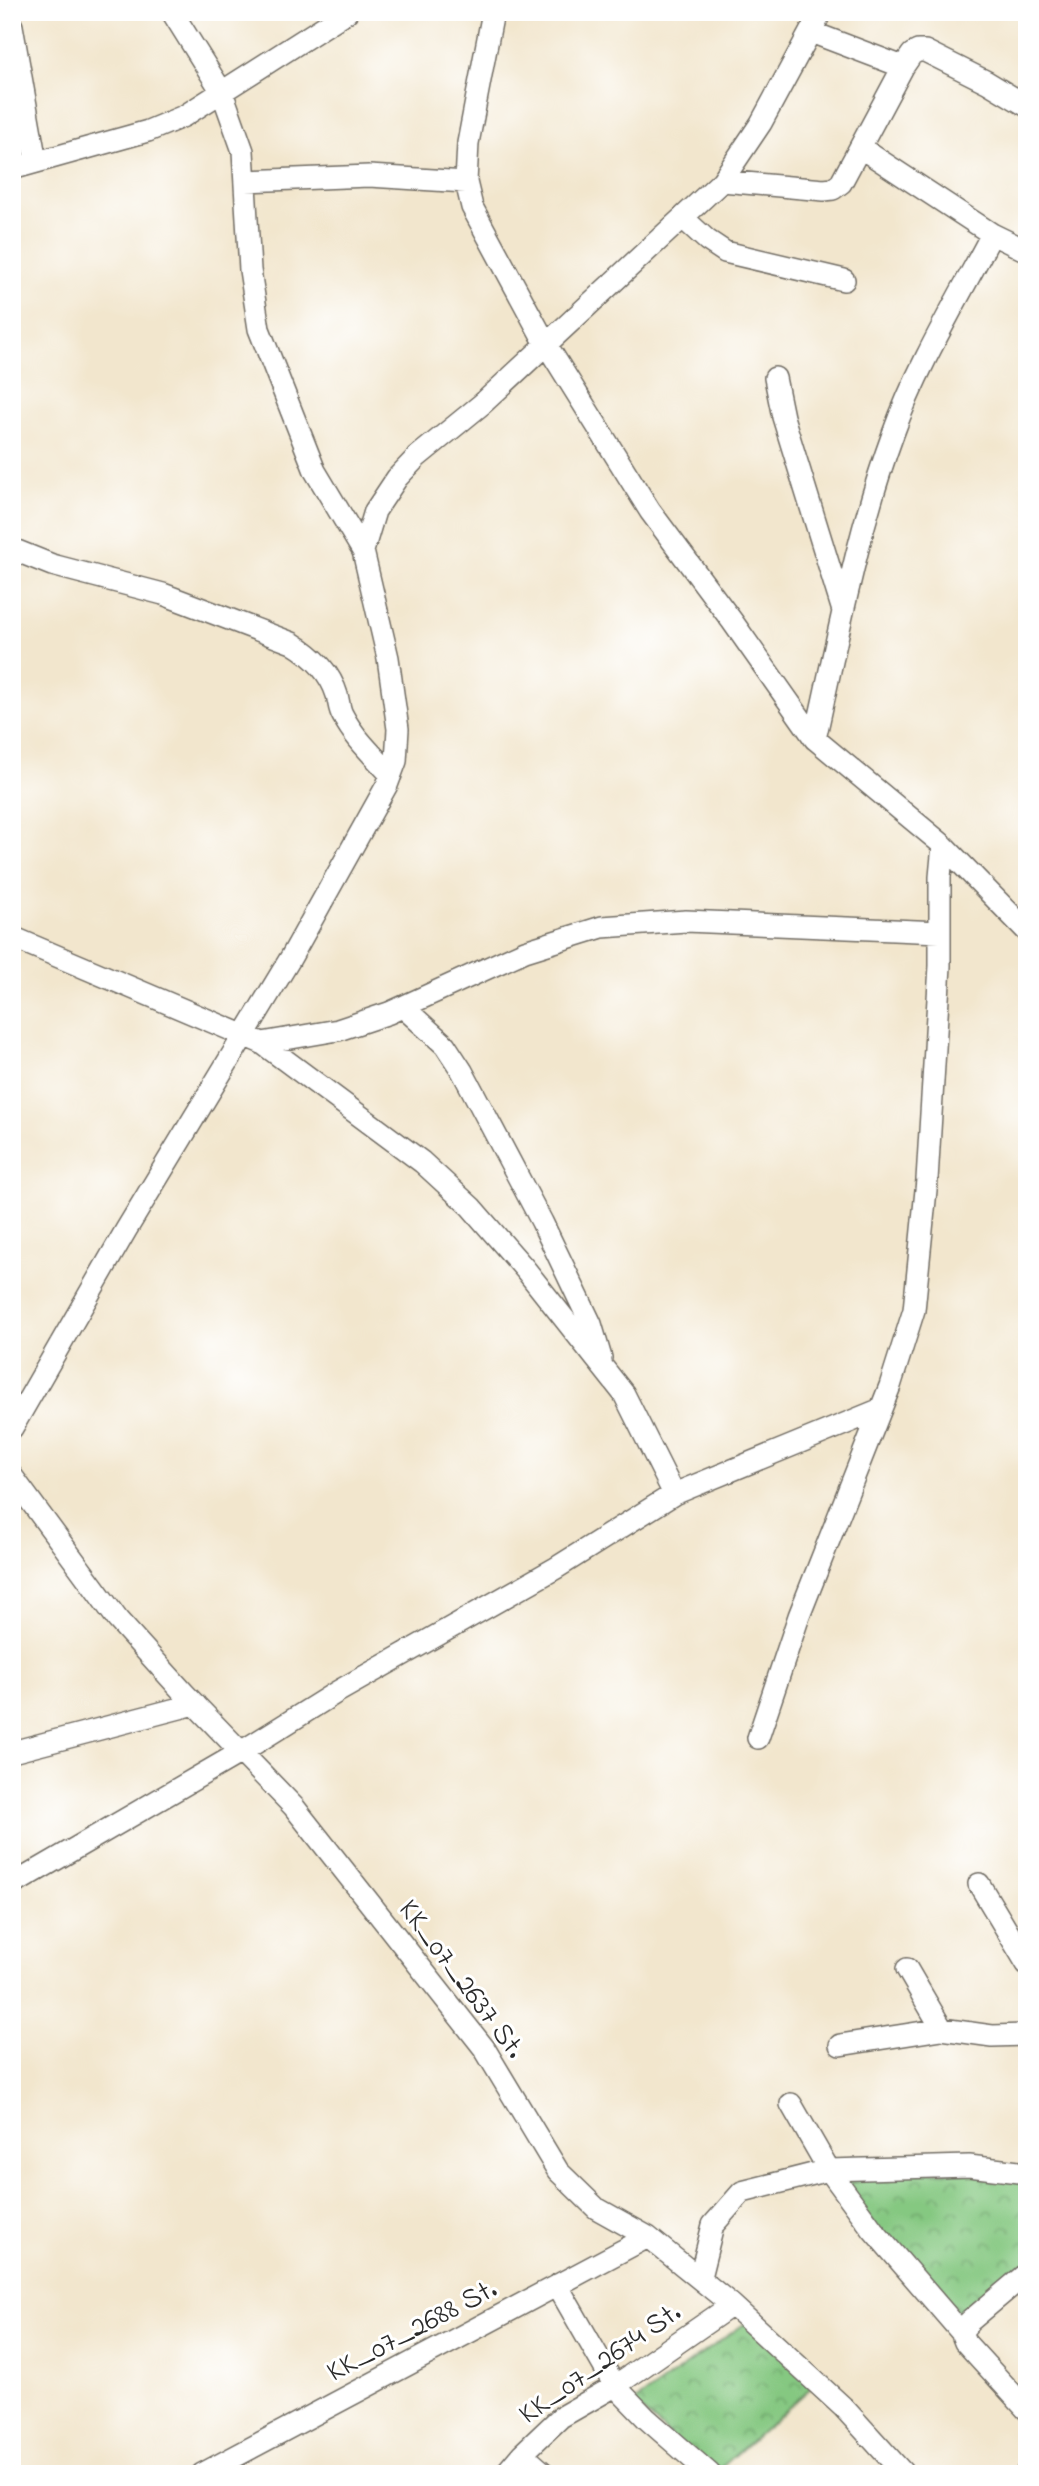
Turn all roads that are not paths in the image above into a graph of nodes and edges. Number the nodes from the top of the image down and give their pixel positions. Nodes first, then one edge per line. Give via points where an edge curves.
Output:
1 (172, 12) edge
2 (347, 12) edge
3 (494, 12) edge
4 (821, 12) edge
5 (12, 26) edge
6 (811, 32) junction
7 (904, 67) junction
8 (222, 92) junction
9 (1027, 106) edge
10 (861, 148) junction
11 (36, 162) junction
12 (12, 169) edge
13 (245, 181) junction
14 (722, 181) junction
15 (466, 182) junction
16 (683, 218) junction
17 (992, 234) junction
18 (1027, 251) edge
19 (844, 280) dead end
20 (546, 344) junction
21 (775, 379) dead end
22 (12, 550) edge
23 (363, 551) junction
24 (844, 613) junction
25 (815, 738) junction
26 (391, 775) junction
27 (943, 845) junction
28 (1027, 930) edge
29 (940, 932) junction
30 (12, 937) edge
31 (403, 1007) junction
32 (254, 1038) junction
33 (603, 1367) junction
34 (881, 1409) junction
35 (15, 1413) edge
36 (12, 1476) edge
37 (674, 1494) junction
38 (195, 1704) junction
39 (758, 1738) dead end
40 (12, 1752) edge
41 (241, 1752) junction
42 (979, 1884) dead end
43 (12, 1885) edge
44 (1027, 1964) edge
45 (907, 1969) dead end
46 (942, 2029) junction
47 (1027, 2035) edge
48 (840, 2045) dead end
49 (791, 2104) dead end
50 (829, 2170) junction
51 (1027, 2173) edge
52 (648, 2237) junction
53 (1027, 2273) edge
54 (700, 2277) junction
55 (557, 2285) junction
56 (732, 2305) junction
57 (961, 2332) junction
58 (615, 2386) junction
59 (1027, 2410) edge
60 (522, 2454) junction
61 (214, 2471) edge
62 (505, 2474) edge
63 (545, 2474) edge
64 (710, 2474) edge
65 (904, 2474) edge

1 - 8 street
2 - 8 street
3 - 15 street via 468,144
4 - 6 street
5 - 11 street
6 - 7 street
6 - 14 street via 761,123
7 - 9 street via 912,54 925,51
7 - 10 street
8 - 11 street via 184,116 148,131
8 - 13 street via 243,150
10 - 14 street via 833,189
10 - 17 street
11 - 12 street
13 - 15 street via 369,176
13 - 23 street via 259,330 315,471
14 - 16 street
15 - 20 street via 472,207
16 - 19 street via 725,251
16 - 20 street
17 - 18 street
17 - 24 street via 919,372 893,432
20 - 23 street via 397,478 375,511
20 - 25 street via 650,511
21 - 24 street
22 - 26 street via 163,594 292,643 318,662 355,736
23 - 26 street via 388,658 398,729
24 - 25 street
25 - 27 street
26 - 32 street via 290,959
27 - 28 street
27 - 29 street
29 - 31 street via 686,921 602,926 524,951
29 - 34 street via 927,1180 914,1310
30 - 32 street
31 - 32 street via 338,1030
31 - 33 street via 445,1045 462,1071 591,1324
32 - 33 street via 422,1162 471,1207
32 - 35 street via 127,1230
33 - 37 street via 624,1394
34 - 37 street
34 - 39 street via 799,1616
36 - 38 street, KK_07_2637 St. via 118,1620
37 - 41 street
38 - 40 street
38 - 41 street, KK_07_2637 St.
41 - 43 street
41 - 52 street, KK_07_2637 St. via 294,1807 484,2048 558,2171 596,2208
42 - 44 street
45 - 46 street
46 - 47 street
46 - 48 street
49 - 50 street
50 - 51 street via 969,2166
50 - 54 street via 742,2192 713,2225
50 - 57 street via 873,2230
52 - 54 street, KK_07_2637 St.
52 - 55 street, KK_07_2688 St.
53 - 57 street
54 - 56 street, KK_07_2637 St.
55 - 58 street
55 - 61 street, KK_07_2688 St.
56 - 58 street, KK_07_2674 St.
56 - 65 street, KK_07_2637 St. via 843,2407
57 - 59 street
58 - 60 street, KK_07_2674 St. via 561,2417
58 - 64 street
60 - 62 street, KK_07_2674 St.
60 - 63 street

